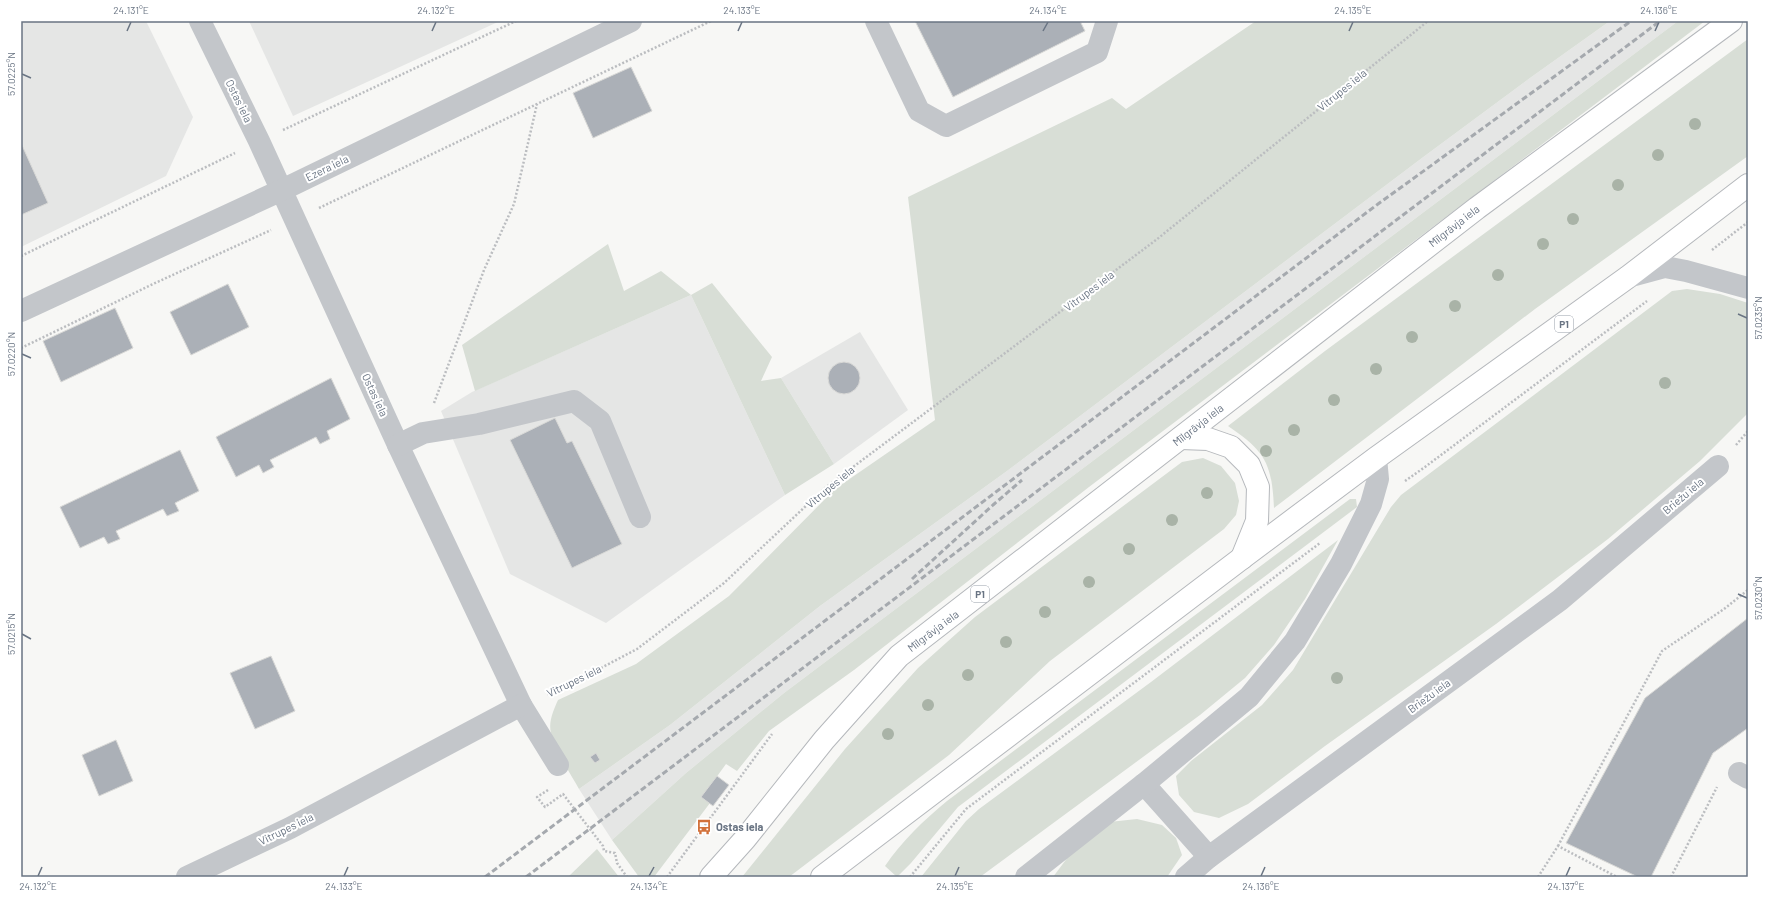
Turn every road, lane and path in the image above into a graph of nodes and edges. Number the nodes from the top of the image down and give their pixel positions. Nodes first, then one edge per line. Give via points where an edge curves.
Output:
1 (200, 21) edge
2 (631, 21) edge
3 (710, 21) edge
4 (876, 21) edge
5 (1106, 21) edge
6 (1428, 21) edge
7 (1731, 21) edge
8 (538, 104) junction
9 (1748, 185) edge
10 (282, 190) junction
11 (294, 220) junction
12 (1748, 222) edge
13 (1708, 254) dead end
14 (1628, 277) junction
15 (1748, 288) edge
16 (1650, 299) dead end
17 (21, 311) edge
18 (21, 348) edge
19 (423, 433) junction
20 (1181, 438) junction
21 (398, 445) junction
22 (1376, 458) junction
23 (1718, 466) dead end
24 (1405, 481) dead end
25 (640, 517) dead end
26 (1324, 540) dead end
27 (1242, 558) junction
28 (1748, 590) edge
29 (521, 705) junction
30 (772, 734) dead end
31 (558, 765) dead end
32 (1736, 777) edge
33 (1144, 784) junction
34 (549, 789) dead end
35 (1558, 846) junction
36 (1209, 858) junction
37 (187, 877) edge
38 (627, 877) edge
39 (667, 877) edge
40 (711, 877) edge
41 (822, 877) edge
42 (910, 877) edge
43 (1026, 877) edge
44 (1186, 877) edge
45 (1538, 877) edge
46 (1617, 877) edge
47 (1671, 877) edge

1 - 10 street, Ostas iela
2 - 10 street, Ezera iela
3 - 8 path
4 - 5 street via 919,111 946,126 1097,52
6 - 29 path, Vitrupes iela via 1156,240 825,488 724,583 637,650 565,687
7 - 20 main road, Mīlgrāvja iela / P1 via 1477,208
8 - 11 path
8 - 19 path via 514,204 484,270
9 - 14 main road, P1
10 - 11 street, Ostas iela
10 - 17 street, Ezera iela
11 - 18 path via 152,284
11 - 21 street, Ostas iela
12 - 13 path
14 - 15 street via 1665,268 1686,271
14 - 22 main road, P1
16 - 24 path
19 - 21 street
19 - 25 street via 479,424 574,402 600,421
20 - 27 main road via 1208,439 1231,447 1249,465 1258,487 1257,522
20 - 40 main road, Mīlgrāvja iela / P1 via 899,656 824,740 745,839
21 - 29 street, Ostas iela
22 - 27 main road, P1
22 - 33 street via 1378,479 1371,504 1341,564 1295,641 1249,697
23 - 36 street, Briežu iela via 1560,600
26 - 42 path via 966,809
27 - 41 main road, P1
28 - 35 path via 1724,610 1662,651
29 - 31 street, Ostas iela
29 - 37 street, Vitrupes iela via 290,828
30 - 39 path
32 - 47 path
33 - 36 street
33 - 43 street
34 - 38 path via 537,798 545,807 563,794 603,846 604,851 615,853 617,863
35 - 45 path
35 - 46 path
36 - 44 street, Briežu iela

